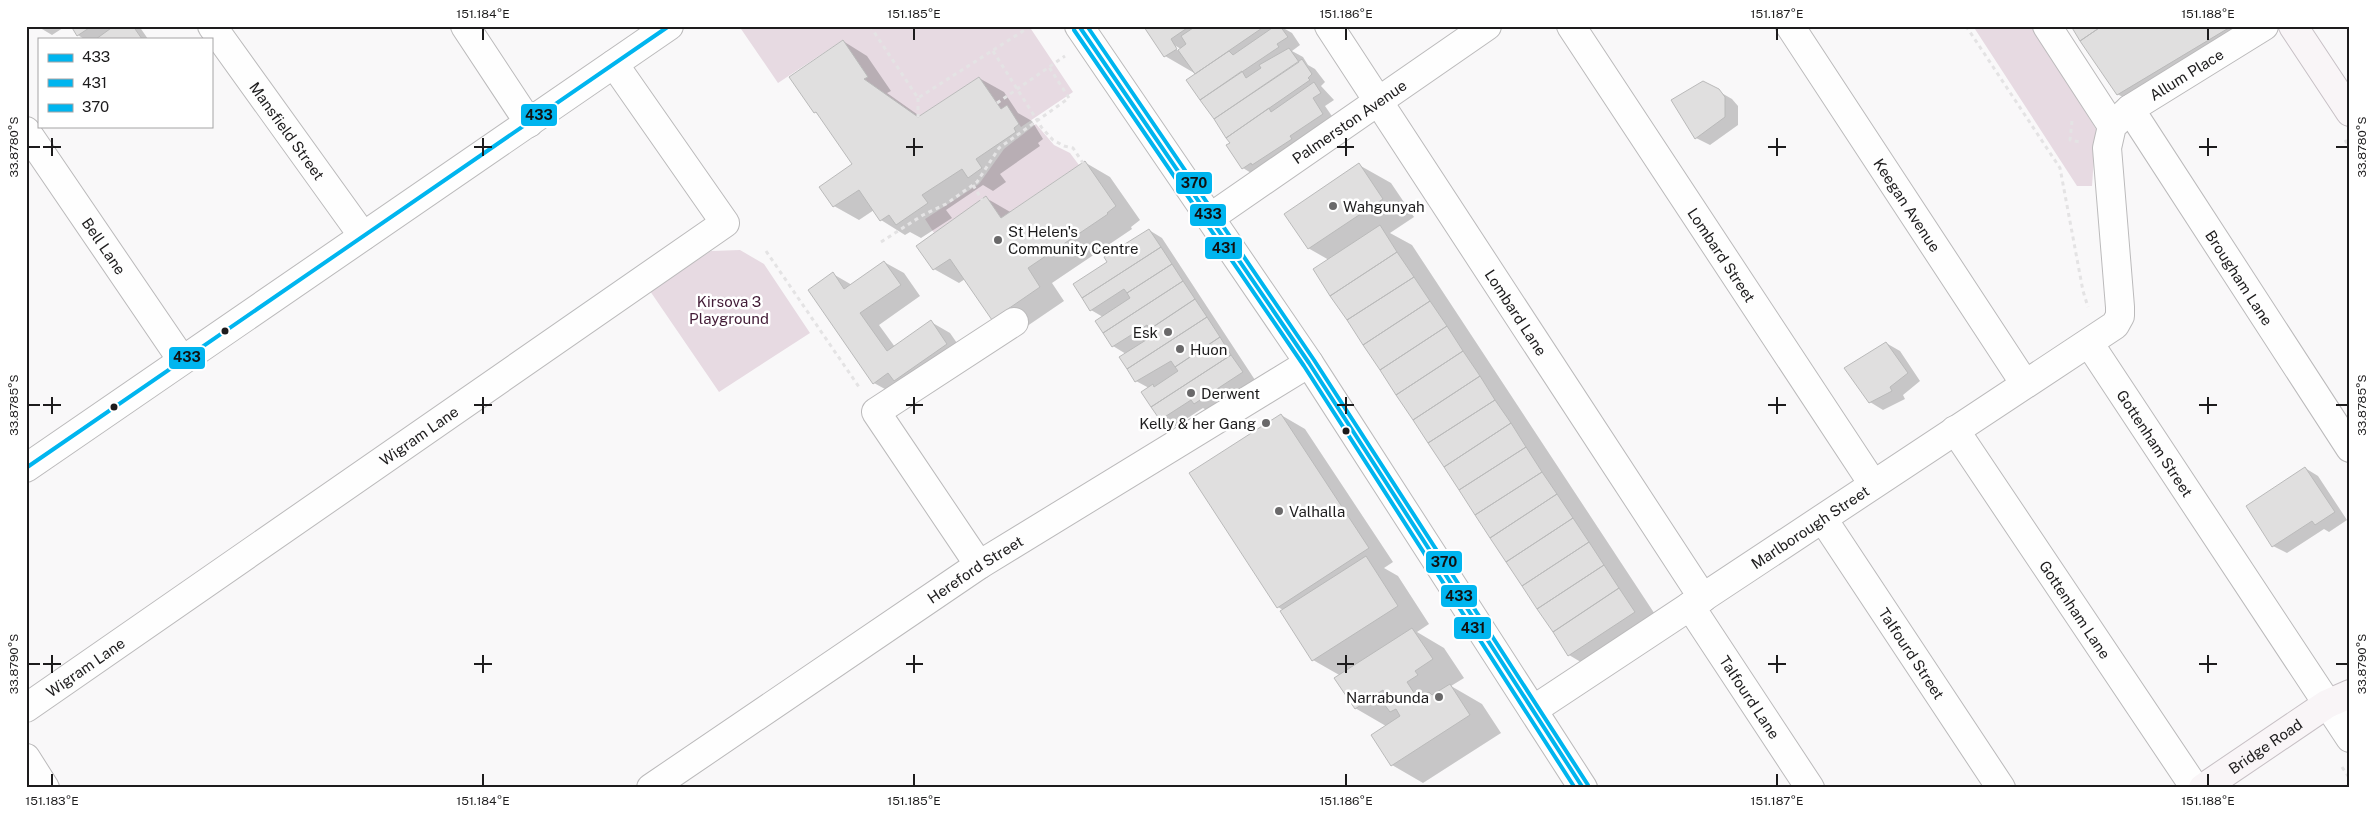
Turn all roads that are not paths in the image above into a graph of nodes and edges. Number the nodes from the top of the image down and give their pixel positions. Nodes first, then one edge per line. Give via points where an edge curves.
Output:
1 (212, 26) edge
2 (465, 26) edge
3 (669, 26) edge
4 (1079, 26) edge
5 (1329, 26) edge
6 (1487, 26) edge
7 (1570, 26) edge
8 (1790, 26) edge
9 (2047, 26) edge
10 (2264, 26) edge
11 (2293, 26) edge
12 (614, 64) junction
13 (1378, 100) junction
14 (2350, 112) edge
15 (2121, 117) junction
16 (529, 122) junction
17 (26, 131) edge
18 (36, 164) edge
19 (1211, 217) junction
20 (363, 236) junction
21 (1014, 322) dead end
22 (2089, 343) junction
23 (182, 360) junction
24 (1309, 363) junction
25 (2025, 384) junction
26 (1955, 430) junction
27 (2350, 448) edge
28 (26, 468) edge
29 (1873, 484) junction
30 (1823, 519) junction
31 (979, 565) junction
32 (1697, 602) junction
33 (2350, 680) edge
34 (2339, 699) edge
35 (26, 708) edge
36 (1533, 710) junction
37 (2350, 738) edge
38 (26, 758) edge
39 (45, 788) edge
40 (651, 788) edge
41 (1583, 788) edge
42 (1810, 788) edge
43 (2001, 788) edge
44 (2195, 788) edge
45 (2203, 788) edge

1 - 20 street, Mansfield Street
2 - 16 street
3 - 12 street
4 - 19 street
5 - 13 street, Lombard Lane
6 - 13 street, Palmerston Avenue
7 - 29 street, Lombard Street
8 - 25 street, Keegan Avenue
9 - 15 street, Brougham Lane
10 - 15 street, Allum Place
11 - 14 main road
12 - 16 street
12 - 35 street, Wigram Lane via 725,223
13 - 19 street, Palmerston Avenue
13 - 32 street, Lombard Lane
15 - 22 street via 2107,148 2120,312 2115,325
15 - 27 street, Brougham Lane
16 - 20 street
17 - 18 street, Bell Lane
18 - 23 street, Bell Lane
19 - 24 street
20 - 23 street
21 - 31 street via 876,412
22 - 25 street, Marlborough Street
22 - 34 street, Gottenham Street
23 - 28 street
24 - 31 street, Hereford Street
24 - 36 street
25 - 26 street, Marlborough Street
26 - 29 street, Marlborough Street
26 - 44 street, Gottenham Lane
29 - 30 street, Marlborough Street
30 - 32 street, Marlborough Street
30 - 43 street, Talfourd Street
31 - 40 street, Hereford Street
32 - 36 street, Marlborough Street
32 - 42 street, Talfourd Lane
33 - 34 main road, Bridge Road
34 - 37 street, Gottenham Street
34 - 45 main road, Bridge Road
36 - 41 street
38 - 39 street

